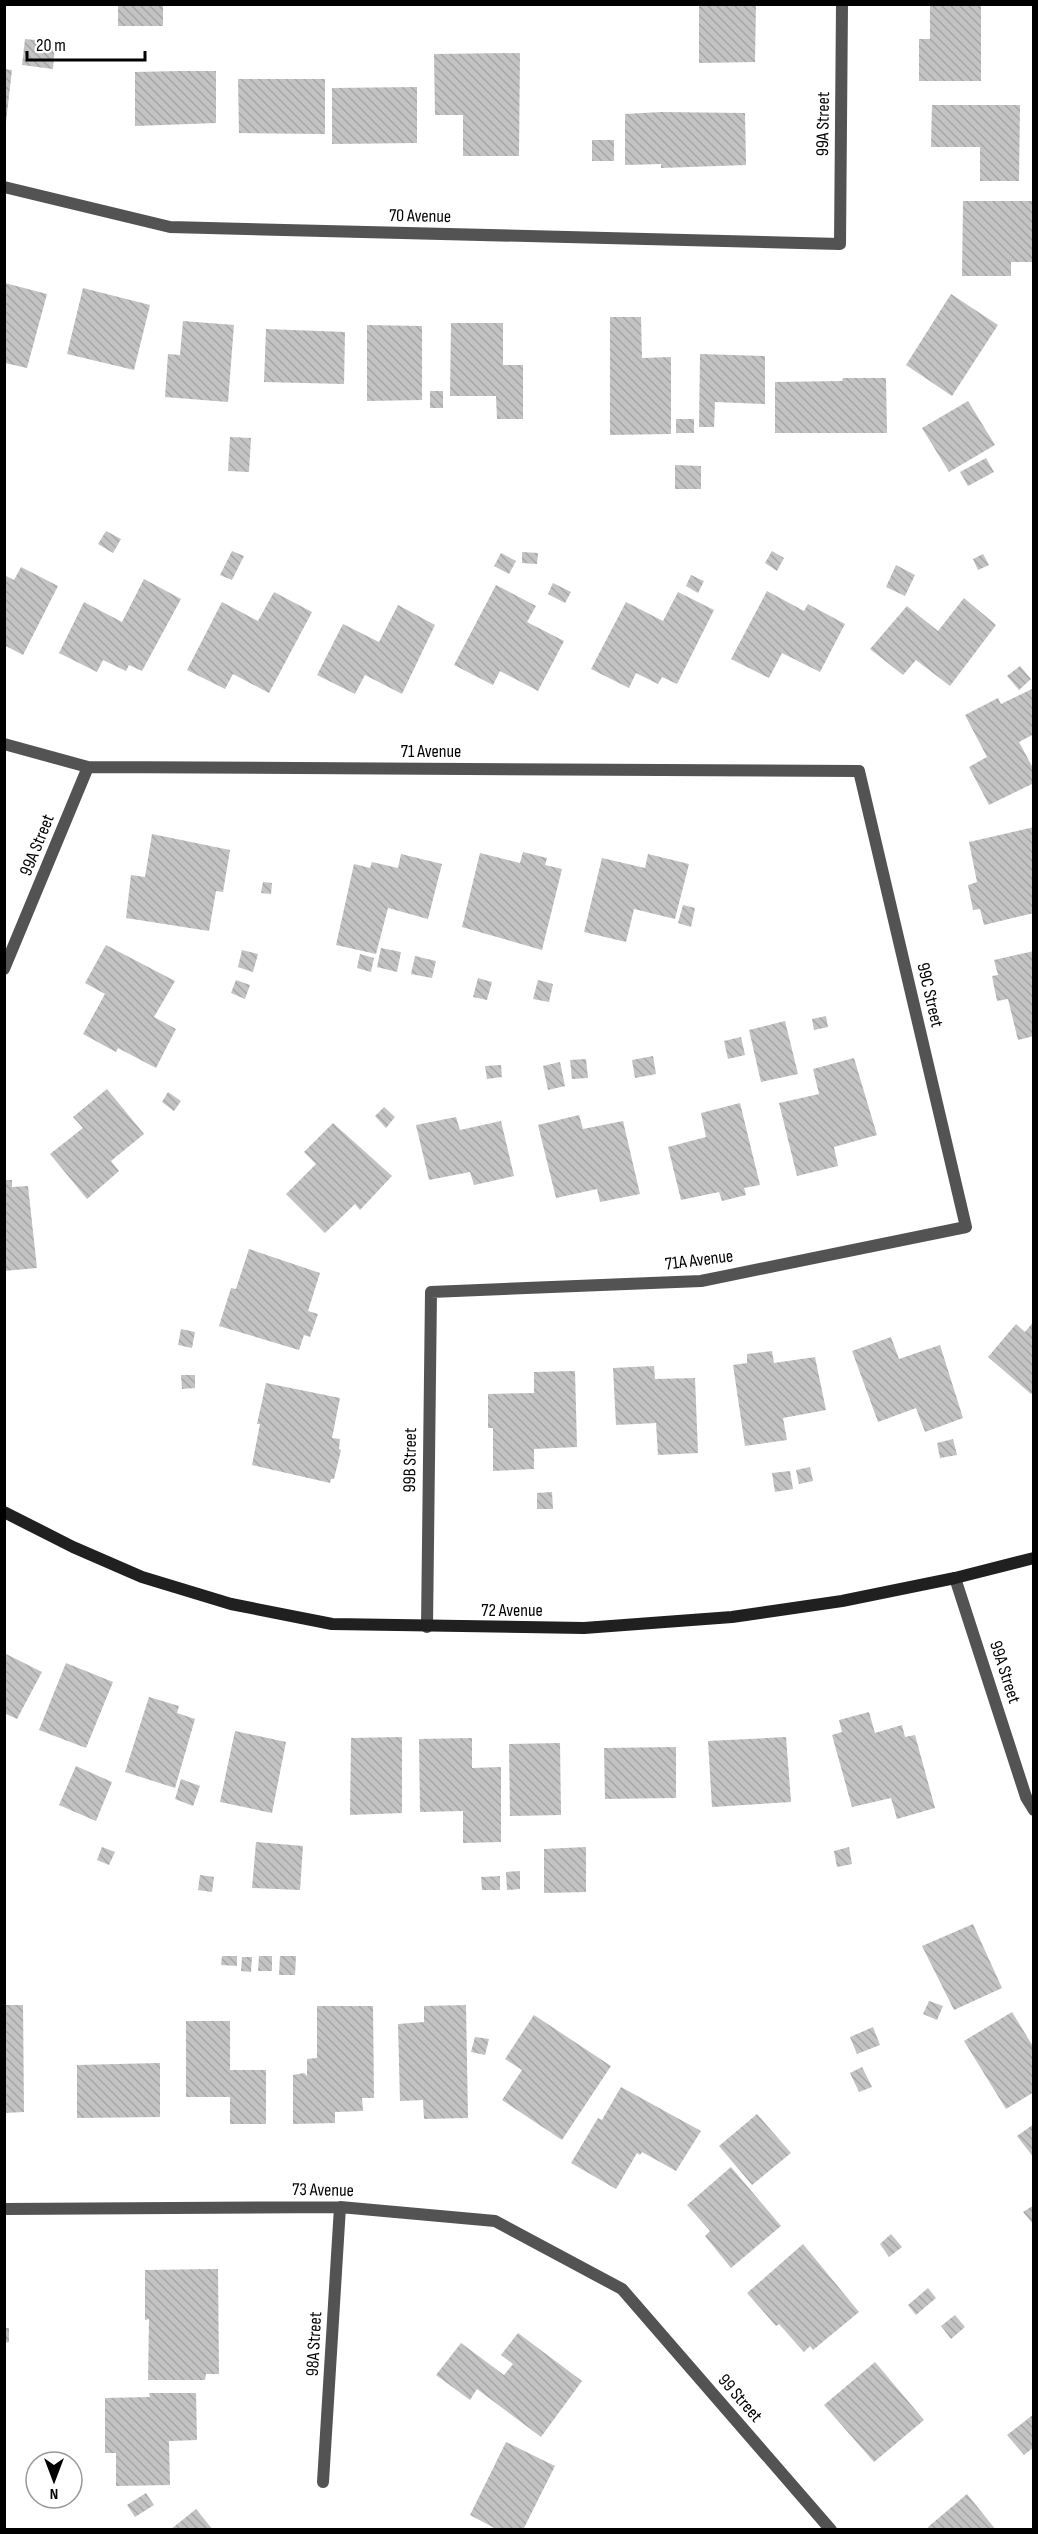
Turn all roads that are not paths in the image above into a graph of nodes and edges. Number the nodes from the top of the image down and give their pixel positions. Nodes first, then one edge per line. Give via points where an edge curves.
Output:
1 (842, 4) edge
2 (4, 187) edge
3 (840, 244) joint
4 (4, 744) edge
5 (88, 767) junction
6 (860, 771) joint
7 (4, 969) edge
8 (966, 1227) joint
9 (431, 1292) joint
10 (4, 1512) edge
11 (1034, 1558) edge
12 (956, 1578) junction
13 (427, 1627) junction
14 (1034, 1810) edge
15 (340, 2207) junction
16 (4, 2209) edge
17 (622, 2289) joint
18 (323, 2482) dead end
19 (831, 2529) edge

1 - 3 street, 99A Street
2 - 3 street, 70 Avenue via 170,227
4 - 5 street, 71 Avenue
5 - 6 street, 71 Avenue
5 - 7 street, 99A Street
6 - 8 street, 99C Street
8 - 9 street, 71A Avenue via 701,1281
9 - 13 street, 99B Street
10 - 13 street, 72 Avenue via 142,1577 231,1604 332,1624
11 - 12 street, 72 Avenue
12 - 13 street, 72 Avenue via 842,1601 732,1617 584,1629
12 - 14 street, 99A Street via 1026,1797
15 - 16 street, 73 Avenue
15 - 17 street, 73 Avenue via 495,2221
15 - 18 street, 98A Street
17 - 19 street, 99 Street

